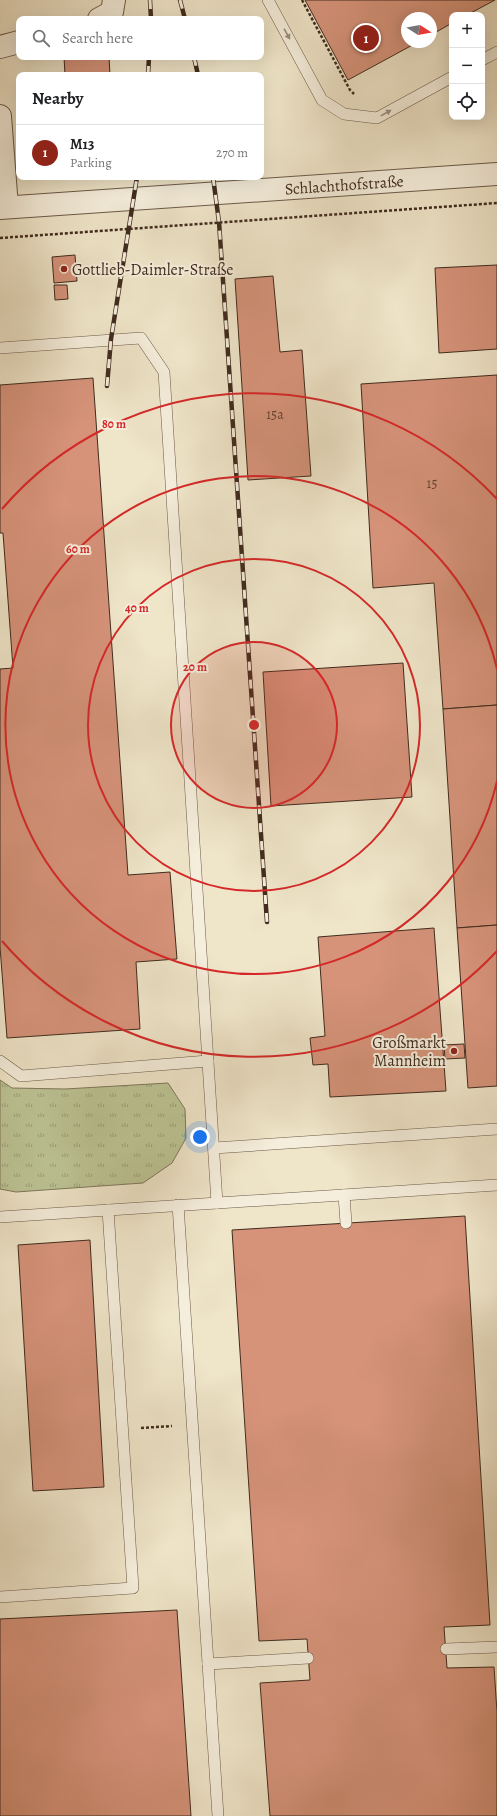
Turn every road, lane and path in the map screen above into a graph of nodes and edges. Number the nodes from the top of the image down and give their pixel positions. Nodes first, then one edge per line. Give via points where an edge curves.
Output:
1 (114, 0) edge
2 (268, 0) edge
3 (302, 0) edge
4 (105, 16) edge
5 (16, 43) edge
6 (0, 47) edge
7 (497, 52) edge
8 (485, 58) edge
9 (449, 79) edge
10 (0, 116) edge
11 (377, 118) junction
12 (497, 174) edge
13 (497, 203) edge
14 (3, 208) edge
15 (0, 238) edge
16 (0, 348) edge
17 (0, 1061) edge
18 (208, 1061) junction
19 (497, 1129) edge
20 (214, 1148) junction
21 (497, 1184) edge
22 (344, 1194) junction
23 (216, 1203) junction
24 (178, 1205) junction
25 (108, 1210) junction
26 (0, 1217) edge
27 (346, 1223) dead end
28 (193, 1424) junction
29 (123, 1429) junction
30 (0, 1597) edge
31 (497, 1646) edge
32 (446, 1649) dead end
33 (308, 1658) dead end
34 (208, 1664) junction
35 (218, 1816) edge

1 - 4 street via 112,12
2 -> 11 lane via 322,100 344,114
3 - 11 path via 350,90
5 - 6 street
7 - 8 lane
11 -> 9 lane
10 - 14 street
12 - 14 street, Schlachthofstraße
13 - 15 path
16 - 18 lane via 141,338 164,372
17 - 18 lane via 21,1076
18 - 20 lane
19 - 20 lane
20 - 23 lane
21 - 22 lane
22 - 23 lane
22 - 27 lane
23 - 24 lane
24 - 25 lane
24 - 28 lane
25 - 26 lane
25 - 29 lane
28 - 29 path
28 - 34 lane
29 - 30 lane via 133,1588
31 - 32 lane
33 - 34 lane
34 - 35 lane

